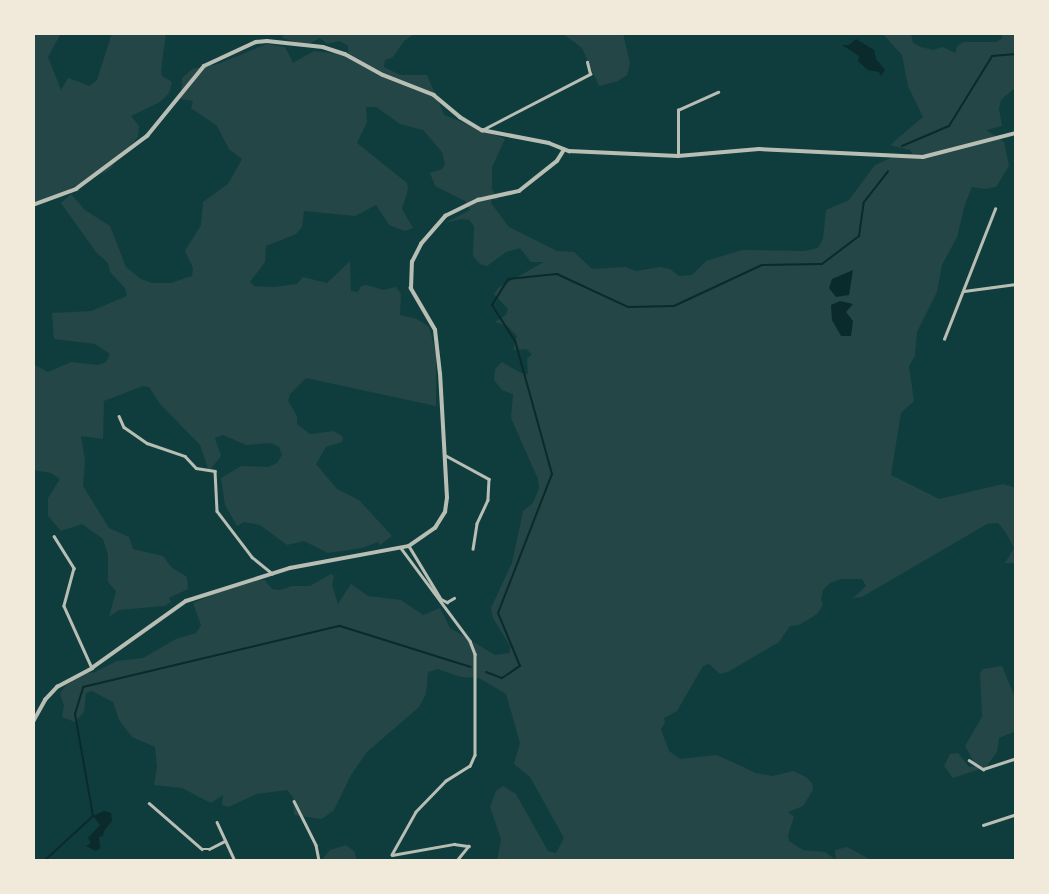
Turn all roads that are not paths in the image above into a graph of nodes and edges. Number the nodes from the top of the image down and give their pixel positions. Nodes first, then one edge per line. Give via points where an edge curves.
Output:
1 (587, 62) dead end
2 (718, 92) dead end
3 (482, 130) junction
4 (1016, 133) edge
5 (565, 150) junction
6 (678, 156) junction
7 (33, 205) edge
8 (995, 209) dead end
9 (1016, 284) edge
10 (963, 291) junction
11 (944, 339) dead end
12 (119, 416) dead end
13 (445, 455) junction
14 (54, 536) dead end
15 (409, 546) junction
16 (401, 548) junction
17 (473, 549) dead end
18 (272, 573) junction
19 (454, 597) dead end
20 (92, 668) junction
21 (33, 722) edge
22 (1016, 758) edge
23 (969, 760) dead end
24 (294, 801) dead end
25 (149, 803) dead end
26 (1016, 814) edge
27 (217, 822) dead end
28 (983, 825) dead end
29 (225, 841) junction
30 (235, 861) edge
31 (319, 861) edge
32 (457, 861) edge

1 - 3 street via 590,74
2 - 6 street via 678,110
3 - 5 street
3 - 7 street via 434,95 345,54 314,46 260,42 204,66 148,136 76,189
4 - 6 street via 923,157 759,149
5 - 6 street
5 - 13 street via 519,191 478,200 445,216 412,262 411,289 437,339
8 - 10 street
9 - 10 street
10 - 11 street
12 - 18 street via 128,430 147,443 186,456 196,468 215,471 218,511 252,557
13 - 15 street via 445,512 435,528
13 - 17 street via 489,479 488,500
14 - 20 street via 74,568 64,606
15 - 16 street
15 - 19 street via 442,599 447,602
16 - 18 street
16 - 32 street via 475,654 475,755 470,766 446,781 416,812 392,855 454,844 469,846
18 - 20 street via 186,601
20 - 21 street via 49,695
22 - 23 street via 983,769
24 - 31 street
25 - 29 street via 202,849
26 - 28 street
27 - 29 street
29 - 30 street

